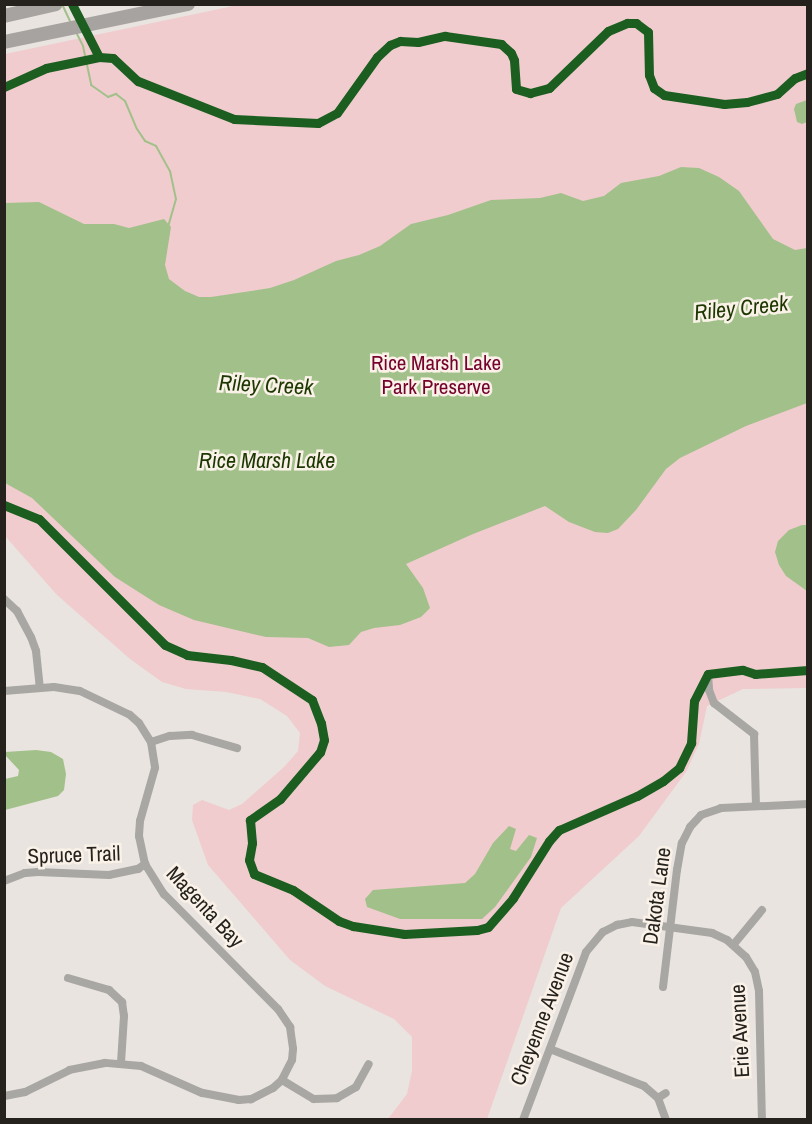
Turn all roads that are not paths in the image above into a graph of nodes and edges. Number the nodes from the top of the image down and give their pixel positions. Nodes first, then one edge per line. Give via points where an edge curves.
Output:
1 (56, 4) edge
2 (188, 4) edge
3 (4, 16) edge
4 (4, 42) edge
5 (4, 599) edge
6 (708, 674) dead end
7 (40, 688) junction
8 (4, 691) edge
9 (152, 742) junction
10 (237, 748) dead end
11 (807, 804) edge
12 (756, 805) junction
13 (145, 864) junction
14 (4, 881) edge
15 (762, 909) dead end
16 (669, 926) junction
17 (734, 944) junction
18 (68, 978) dead end
19 (663, 987) dead end
20 (550, 1049) junction
21 (121, 1064) junction
22 (369, 1064) dead end
23 (282, 1080) junction
24 (666, 1093) dead end
25 (4, 1096) edge
26 (658, 1098) junction
27 (524, 1119) edge
28 (666, 1119) edge
29 (762, 1119) edge

1 - 3 highway
2 - 4 highway
5 - 7 street via 17,611 31,637 39,665
6 - 12 street via 714,704 754,734
7 - 8 street
7 - 9 street via 80,691 119,709 139,723
9 - 10 street via 192,735
9 - 13 street, Magenta Bay via 154,776 142,807 139,836
11 - 12 street, Dakota Lane
12 - 16 street, Dakota Lane via 721,808 701,815 690,827 680,852
13 - 14 street, Spruce Trail via 117,874 38,872
13 - 23 street, Magenta Bay via 164,894 285,1018 293,1049
15 - 17 street
16 - 17 street, Erie Avenue via 712,933
16 - 19 street, Dakota Lane
16 - 20 street, Cheyenne Avenue via 632,922 616,925 594,941 586,952
17 - 29 street, Erie Avenue via 755,972 759,991
18 - 21 street via 109,990 122,1002
20 - 26 street via 633,1080
20 - 27 street, Cheyenne Avenue
21 - 23 street, Magenta Bay via 149,1069 220,1098 251,1099
21 - 25 street via 79,1067 26,1092
22 - 23 street via 356,1087 337,1098 314,1100
24 - 26 street
26 - 28 street

